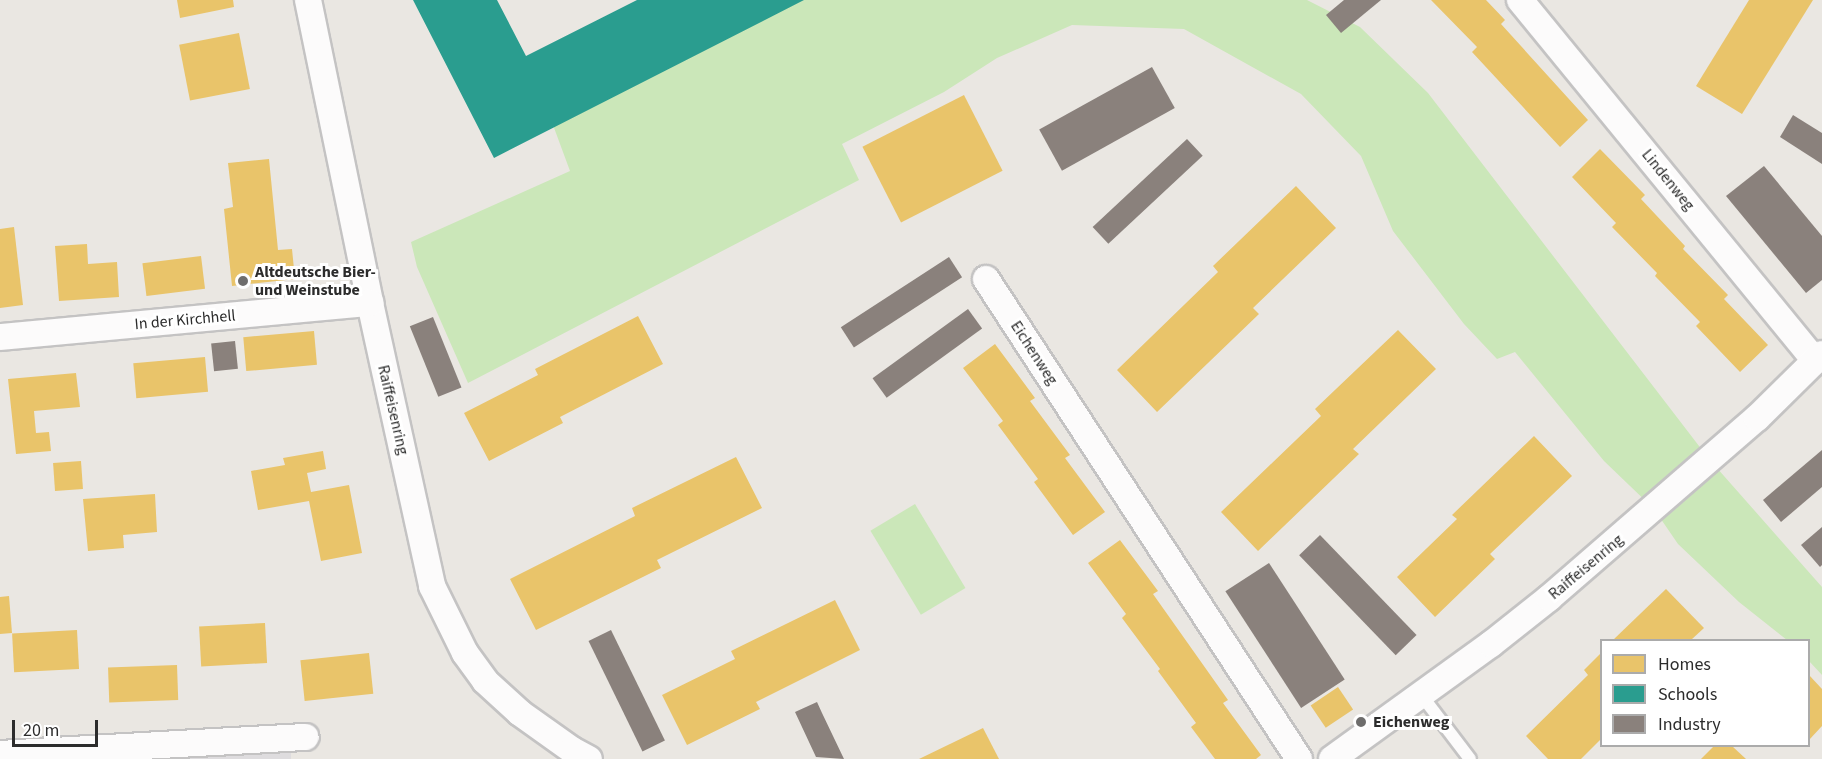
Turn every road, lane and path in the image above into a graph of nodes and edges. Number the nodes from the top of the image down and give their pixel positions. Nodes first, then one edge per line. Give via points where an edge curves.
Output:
1 (308, 0) edge
2 (1520, 0) edge
3 (986, 279) dead end
4 (369, 303) junction
5 (0, 337) edge
6 (1818, 358) edge
7 (1422, 696) junction
8 (306, 737) dead end
9 (0, 754) edge
10 (589, 759) edge
11 (1299, 759) edge
12 (1332, 759) edge
13 (1470, 759) edge

1 - 4 street, Raiffeisenring
2 - 6 street, Lindenweg
3 - 11 street, Eichenweg
4 - 5 street, In der Kirchhell
4 - 10 street, Raiffeisenring via 432,586 465,653 485,681 520,713
6 - 7 street, Raiffeisenring via 1654,509 1500,638
7 - 12 street, Raiffeisenring
7 - 13 lane
8 - 9 street

